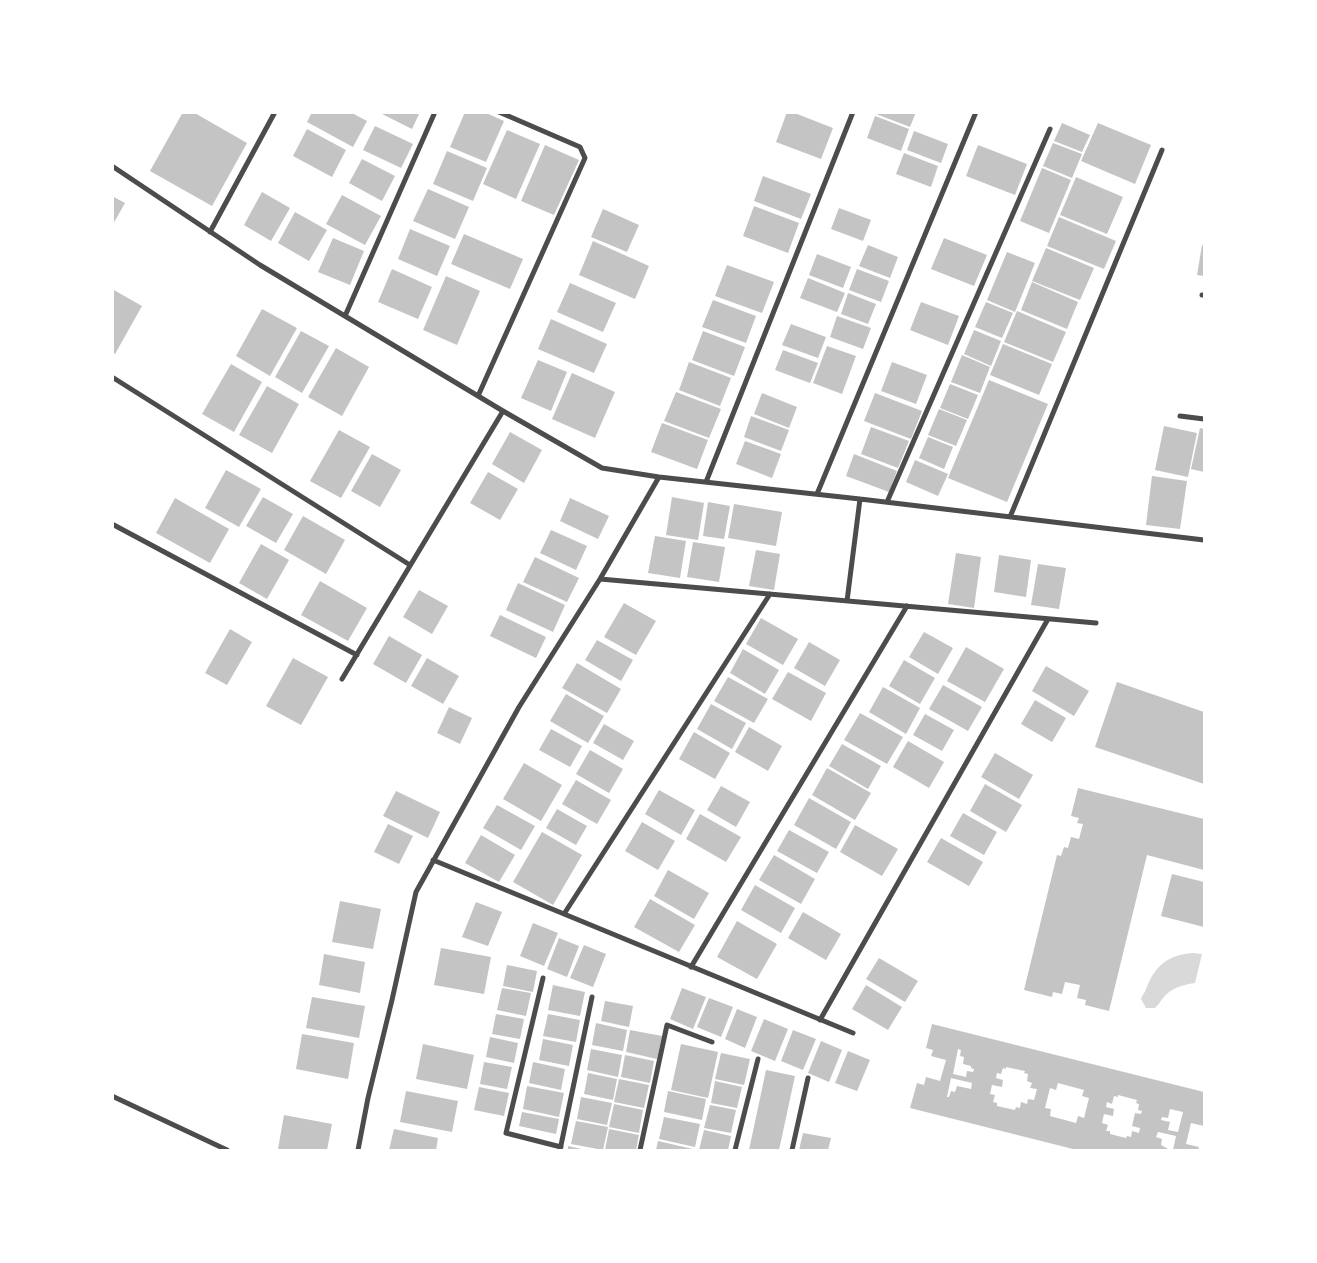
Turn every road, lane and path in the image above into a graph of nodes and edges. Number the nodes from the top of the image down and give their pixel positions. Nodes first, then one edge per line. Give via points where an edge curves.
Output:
1 (275, 112) edge
2 (435, 112) edge
3 (499, 112) edge
4 (853, 112) edge
5 (976, 112) edge
6 (1050, 128) dead end
7 (1162, 150) dead end
8 (112, 166) edge
9 (210, 232) junction
10 (345, 316) junction
11 (112, 377) edge
12 (478, 396) junction
13 (503, 411) junction
14 (1180, 416) dead end
15 (1204, 419) edge
16 (659, 477) junction
17 (706, 482) junction
18 (817, 494) junction
19 (860, 498) junction
20 (887, 502) junction
21 (1010, 517) junction
22 (112, 524) edge
23 (1204, 540) edge
24 (410, 565) junction
25 (600, 579) junction
26 (770, 594) junction
27 (847, 601) junction
28 (907, 606) junction
29 (1048, 619) junction
30 (1096, 623) dead end
31 (356, 655) junction
32 (342, 678) dead end
33 (433, 860) junction
34 (564, 914) junction
35 (691, 966) junction
36 (543, 978) dead end
37 (592, 997) dead end
38 (820, 1020) junction
39 (853, 1033) dead end
40 (712, 1042) dead end
41 (758, 1059) dead end
42 (808, 1078) dead end
43 (112, 1096) edge
44 (560, 1149) edge
45 (227, 1150) edge
46 (358, 1150) edge
47 (640, 1150) edge
48 (735, 1150) edge
49 (792, 1150) edge

1 - 9 street
2 - 10 street
3 - 12 street via 580,147 585,158
4 - 17 street
5 - 18 street
6 - 20 street
7 - 21 street
8 - 9 street
9 - 10 street
10 - 12 street
11 - 24 street
12 - 13 street
13 - 16 street via 602,468
13 - 24 street
14 - 15 street
16 - 17 street
16 - 25 street
17 - 18 street
18 - 19 street
19 - 20 street
19 - 27 street
20 - 21 street
21 - 23 street
22 - 31 street
24 - 31 street
25 - 26 street
25 - 33 street via 519,706
26 - 27 street
26 - 34 street
27 - 28 street
28 - 29 street
28 - 35 street
29 - 30 street
29 - 38 street
31 - 32 street
33 - 34 street
33 - 46 street via 416,892
34 - 35 street
35 - 38 street
36 - 44 street via 506,1133
37 - 44 street
38 - 39 street
40 - 47 street via 667,1025
41 - 48 street
42 - 49 street
43 - 45 street

